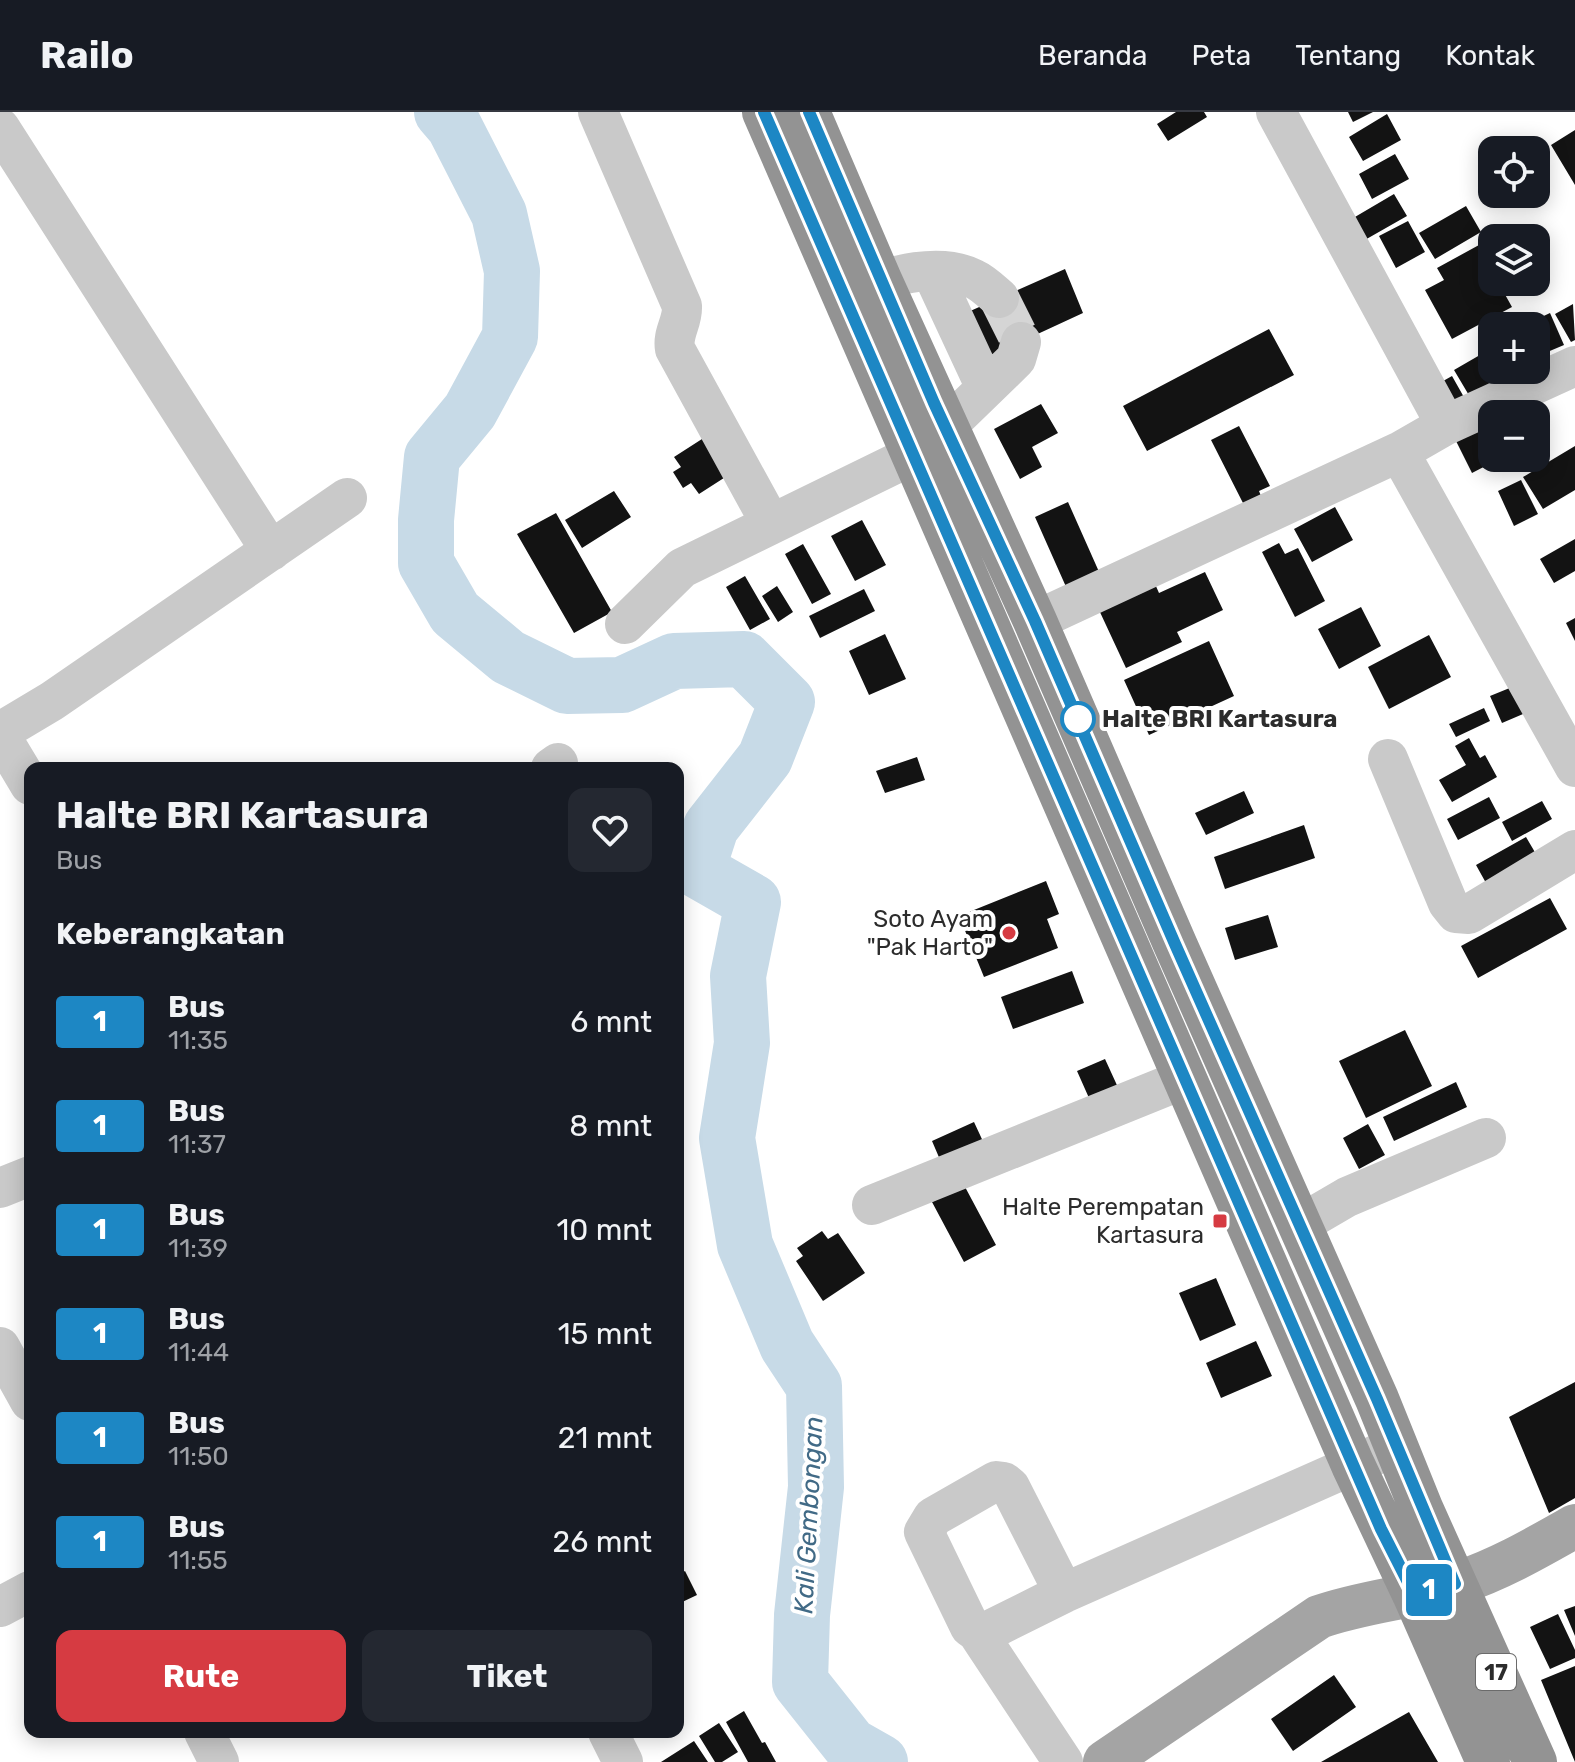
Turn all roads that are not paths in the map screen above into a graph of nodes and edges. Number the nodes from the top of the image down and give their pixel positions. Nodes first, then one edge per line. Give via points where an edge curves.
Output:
1 (598, 112) edge
2 (764, 112) edge
3 (808, 112) edge
4 (1276, 112) edge
5 (0, 128) edge
6 (932, 272) junction
7 (861, 286) junction
8 (999, 298) tunnel mouth
9 (1021, 342) dead end
10 (1575, 366) edge
11 (986, 388) junction
12 (1446, 425) junction
13 (929, 441) junction
14 (1399, 452) junction
15 (347, 498) dead end
16 (771, 524) junction
17 (271, 551) junction
18 (1035, 621) junction
19 (625, 624) dead end
20 (0, 734) edge
21 (1388, 759) dead end
22 (1575, 767) edge
23 (24, 775) edge
24 (1575, 850) edge
25 (1175, 944) junction
26 (1135, 962) junction
27 (1184, 1079) junction
28 (1486, 1138) dead end
29 (24, 1178) edge
30 (0, 1188) edge
31 (872, 1205) dead end
32 (1299, 1225) junction
33 (0, 1347) edge
34 (24, 1390) edge
35 (1396, 1446) junction
36 (1353, 1465) junction
37 (1575, 1526) edge
38 (1434, 1589) junction
39 (1064, 1593) junction
40 (24, 1594) edge
41 (0, 1607) edge
42 (977, 1632) junction
43 (611, 1738) edge
44 (623, 1762) edge
45 (1063, 1762) edge
46 (1105, 1762) edge
47 (1488, 1762) edge
48 (1535, 1762) edge

1 - 16 street via 682,306 675,349
2 - 7 highway, 17
3 - 7 highway, 17
4 - 12 street
5 - 17 street
6 - 7 street
6 - 8 street via 974,278
6 - 11 street
7 - 13 highway, 17
9 - 11 street via 1016,359
10 - 12 street
11 - 13 street
12 - 14 street
13 - 16 street
13 - 18 highway, 17
13 - 26 highway, 17
14 - 18 street
14 - 22 street
15 - 17 street
16 - 19 street via 682,568
17 - 20 street
18 - 25 highway, 17
20 - 23 street
21 - 24 street via 1456,913 1469,914
25 - 26 highway
25 - 32 highway, 17
26 - 27 highway, 17
27 - 31 street
27 - 36 highway, 17
28 - 32 street via 1347,1197
29 - 30 street
32 - 35 highway, 17
33 - 34 street
35 - 36 street
35 - 38 highway, 17
36 - 38 highway, 17
36 - 39 street
37 - 38 main road via 1508,1564
38 - 46 main road via 1319,1617
38 - 47 highway, 17
38 - 48 highway, 17
39 - 42 street
39 - 42 street via 1010,1487 996,1481 933,1517 924,1532
40 - 41 street
42 - 45 street
43 - 44 street

